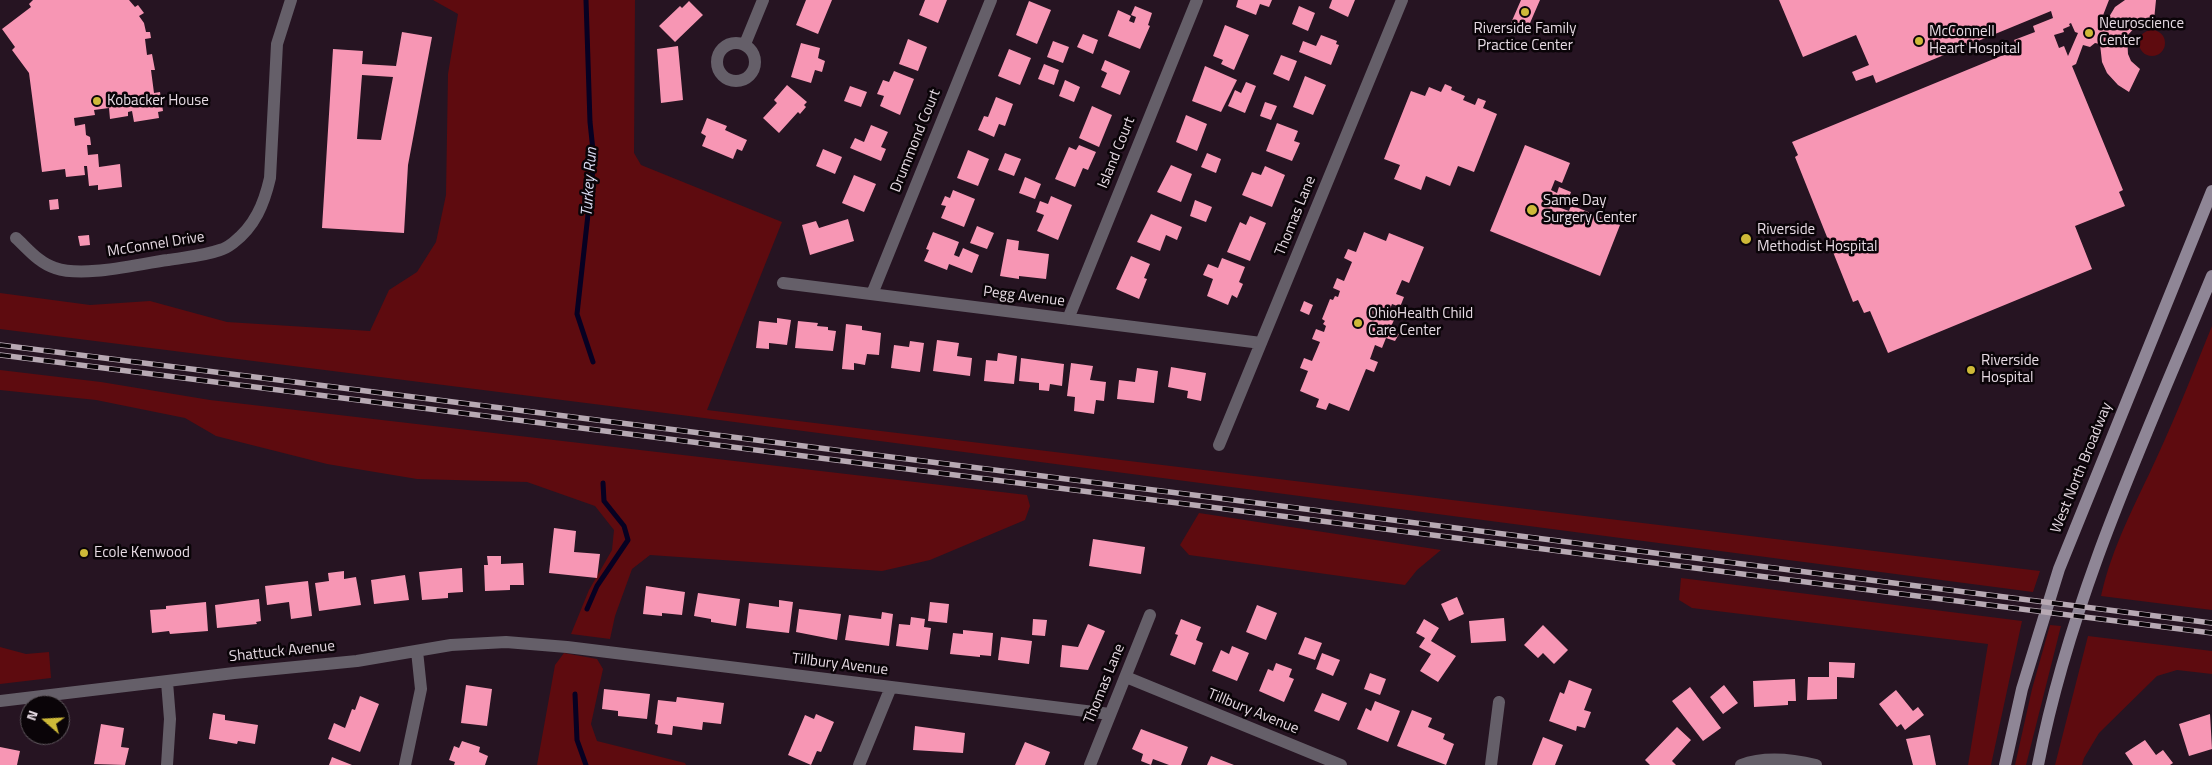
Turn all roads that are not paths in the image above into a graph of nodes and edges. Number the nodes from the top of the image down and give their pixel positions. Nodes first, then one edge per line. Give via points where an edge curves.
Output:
1 (291, 0) edge
2 (763, 0) edge
3 (991, 0) edge
4 (1197, 0) edge
5 (1402, 0) edge
6 (745, 44) dead end
7 (2212, 191) edge
8 (16, 238) dead end
9 (2212, 276) edge
10 (783, 283) dead end
11 (872, 294) junction
12 (1068, 319) junction
13 (1261, 343) junction
14 (1220, 445) dead end
15 (1150, 615) dead end
16 (567, 647) joint
17 (417, 651) junction
18 (1126, 677) junction
19 (167, 682) junction
20 (892, 687) junction
21 (0, 701) edge
22 (1499, 702) dead end
23 (1110, 714) junction
24 (167, 765) edge
25 (404, 765) edge
26 (858, 765) edge
27 (1090, 765) edge
28 (1341, 765) edge
29 (1491, 765) edge
30 (1741, 765) edge
31 (1816, 765) edge
32 (2005, 765) edge
33 (2038, 765) edge

1 - 8 street, McConnel Drive via 277,44 270,178 258,216 242,236 222,250 198,256 93,270 65,270 49,266
2 - 6 street
3 - 11 street, Drummond Court
4 - 12 street, Island Court
5 - 13 street, Thomas Lane
7 - 32 main road, West North Broadway via 2059,569 2024,680
9 - 33 main road via 2089,581 2056,687
10 - 11 street, Pegg Avenue
11 - 12 street, Pegg Avenue
12 - 13 street, Pegg Avenue
13 - 14 street, Thomas Lane
15 - 18 street, Thomas Lane
16 - 17 street, Shattuck Avenue via 506,642 451,645
16 - 20 street, Tillbury Avenue
17 - 19 street, Shattuck Avenue via 357,661
17 - 25 street via 421,689
18 - 23 street, Thomas Lane
18 - 28 street, Tillbury Avenue
19 - 21 street, Shattuck Avenue
19 - 24 street via 170,719
20 - 23 street, Tillbury Avenue
20 - 26 street
22 - 29 street
23 - 27 street, Thomas Lane
30 - 31 street via 1754,760 1798,761

